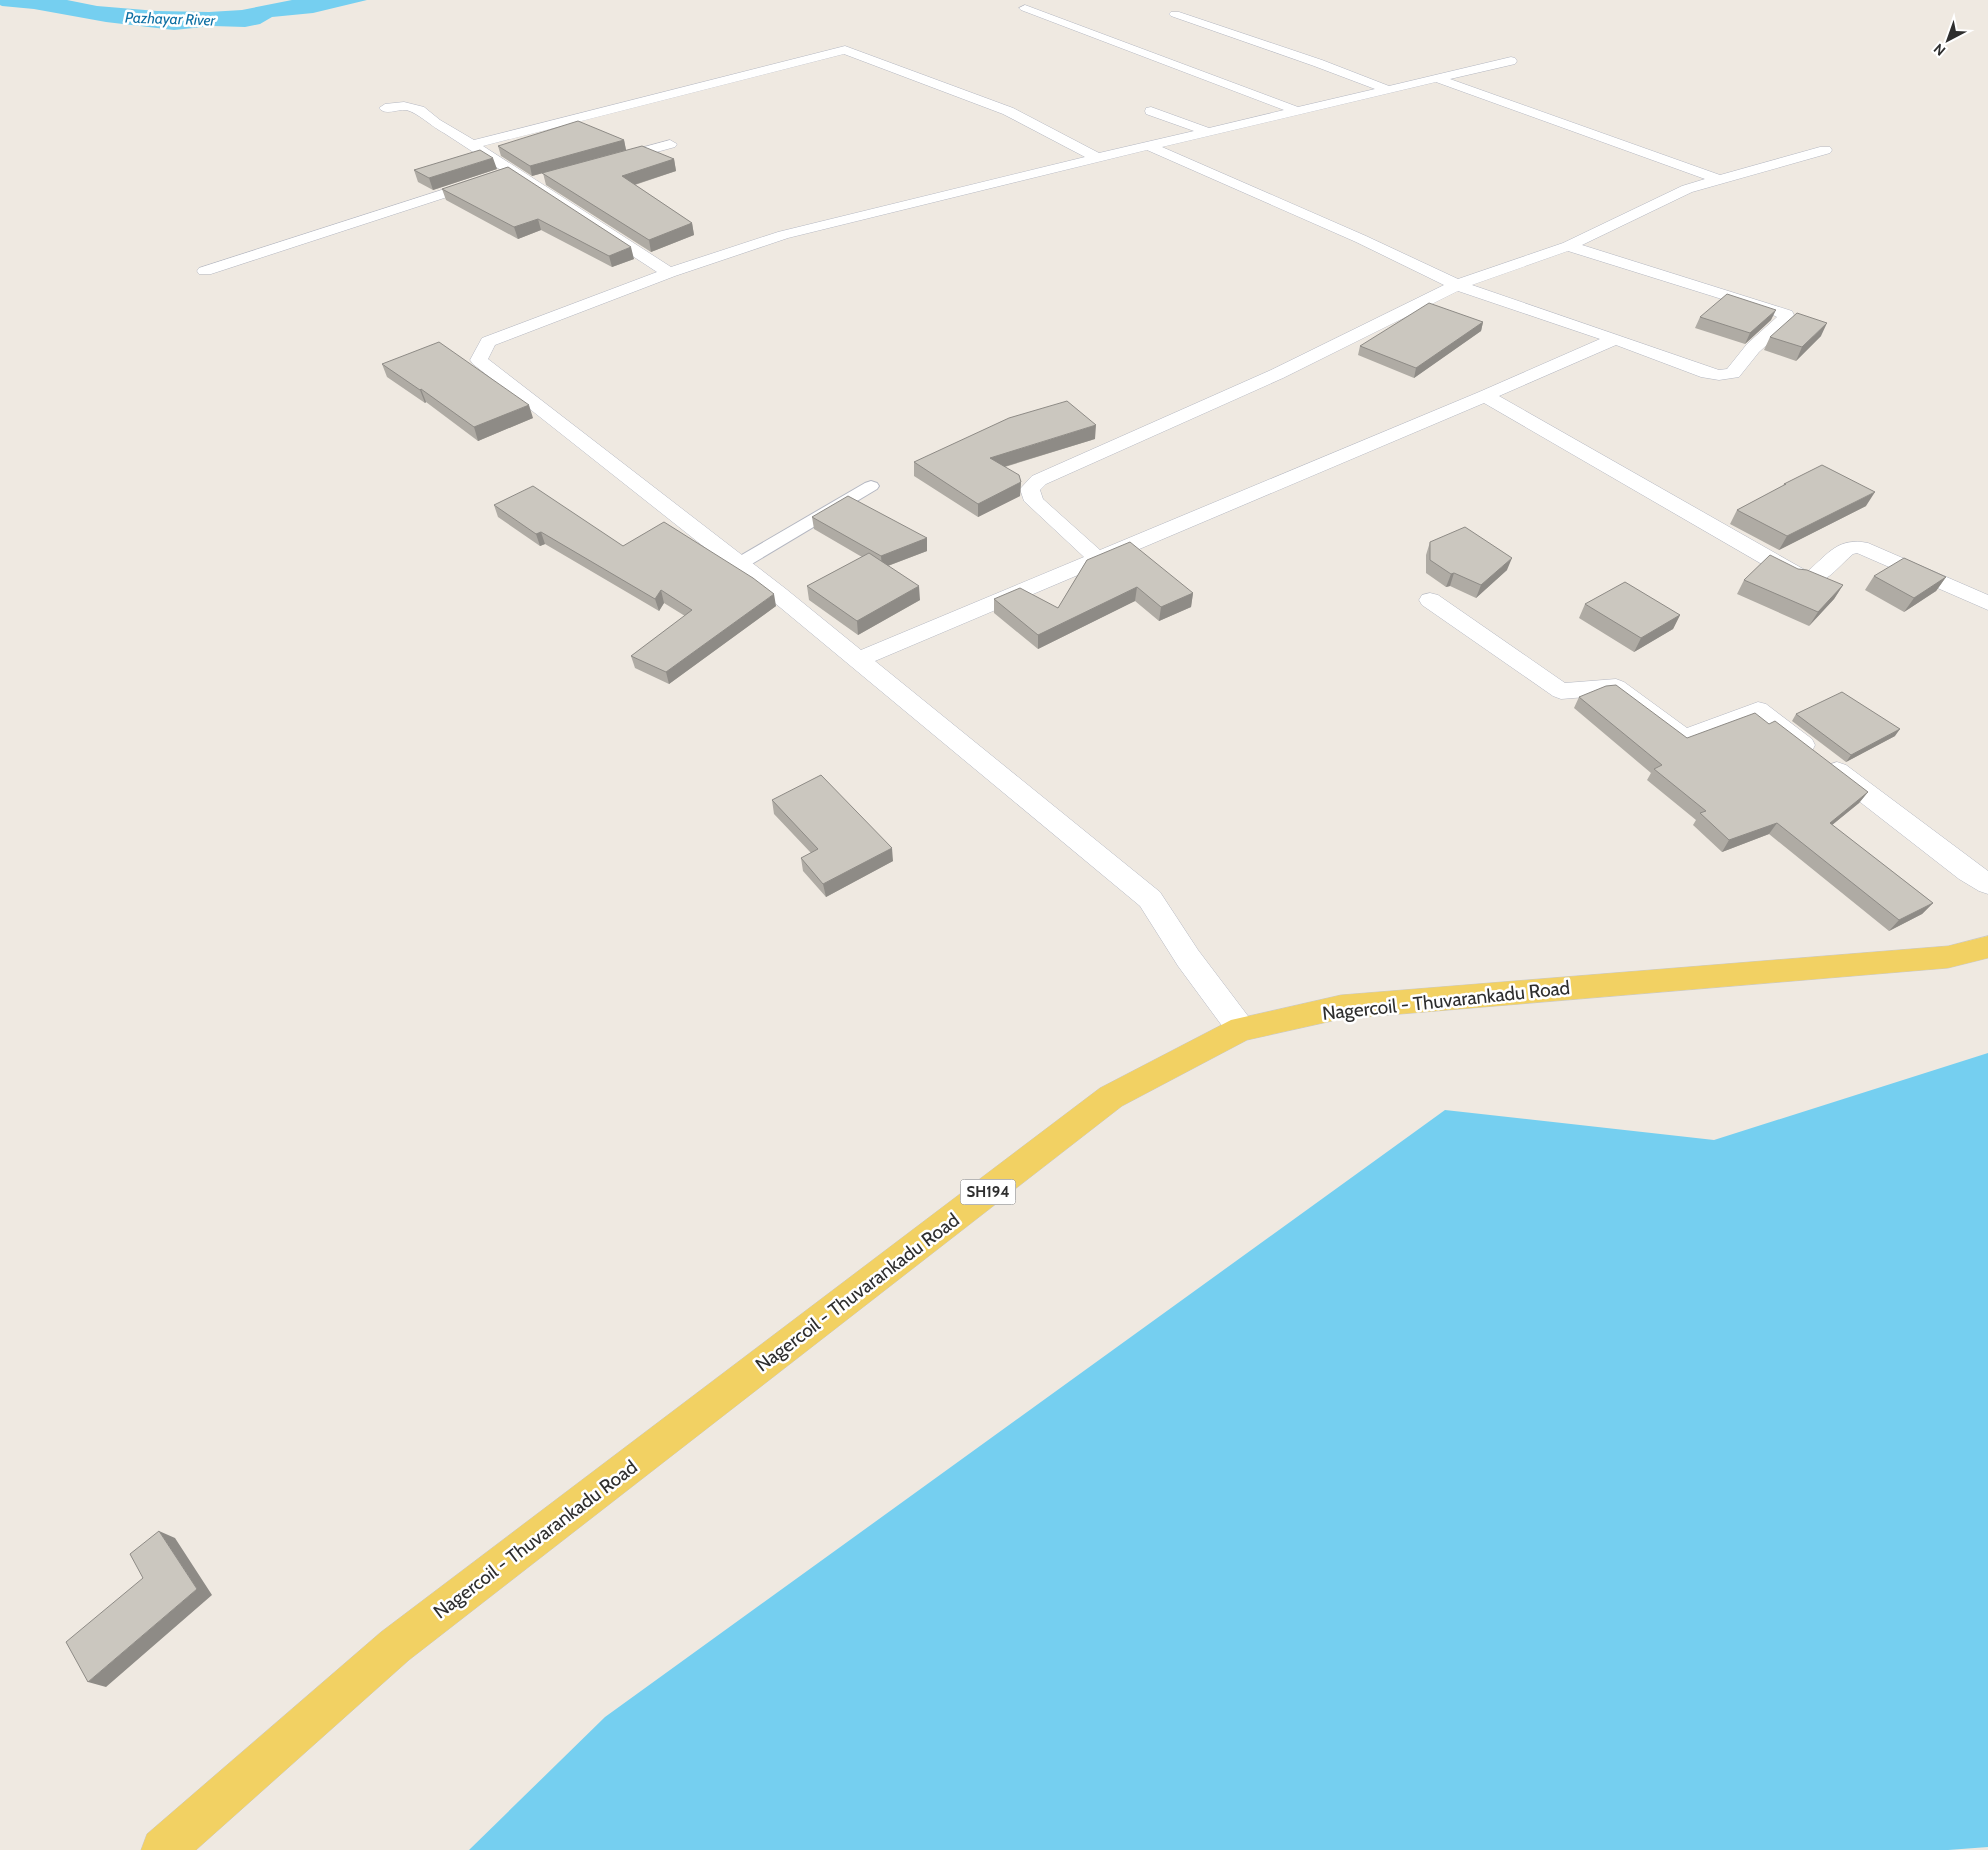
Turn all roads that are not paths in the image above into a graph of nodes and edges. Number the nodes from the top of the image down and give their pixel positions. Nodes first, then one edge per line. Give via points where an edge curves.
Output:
1 (1025, 8) dead end
2 (1175, 14) dead end
3 (1511, 61) dead end
4 (1435, 78) junction
5 (1388, 90) junction
6 (385, 108) dead end
7 (1151, 111) dead end
8 (1296, 111) junction
9 (1208, 132) junction
10 (670, 144) dead end
11 (471, 145) junction
12 (1149, 146) junction
13 (1825, 150) dead end
14 (1097, 158) junction
15 (606, 162) edge
16 (513, 171) junction
17 (551, 177) edge
18 (1717, 179) junction
19 (532, 182) junction
20 (1568, 246) junction
21 (205, 271) dead end
22 (669, 273) junction
23 (1457, 285) junction
24 (1615, 339) junction
25 (1485, 396) junction
26 (871, 486) dead end
27 (1098, 559) junction
28 (739, 564) junction
29 (1430, 600) dead end
30 (1988, 602) edge
31 (858, 660) junction
32 (1988, 884) edge
33 (1988, 947) edge
34 (1241, 1029) junction
35 (164, 1850) edge

1 - 8 street
2 - 5 street
3 - 4 street
4 - 5 street
4 - 18 street
5 - 8 street
6 - 11 street via 404,106 419,110 435,124
7 - 9 street
8 - 9 street
9 - 12 street
10 - 15 street
11 - 14 street via 845,50 1008,111
11 - 16 street
12 - 14 street
12 - 23 street
13 - 18 street
14 - 22 street via 792,232
16 - 19 street
16 - 21 street
17 - 19 street
18 - 20 street via 1687,189
19 - 22 street
20 - 23 street
20 - 24 street via 1786,315 1733,373 1726,374 1707,373
22 - 28 street via 488,342 479,360
23 - 24 street
23 - 27 street via 1277,374 1039,480 1030,488 1034,501
24 - 25 street
25 - 27 street
25 - 30 street via 1799,576 1813,578 1848,548 1857,547
26 - 28 lane
27 - 31 street
28 - 31 street
29 - 32 street via 1562,691 1616,687 1684,738 1758,710
31 - 34 street via 1150,899 1188,958
33 - 34 main road, Nagercoil - Thuvarankadu Road / SH194 via 1948,957 1341,1007
34 - 35 main road, Nagercoil - Thuvarankadu Road / SH194 via 1103,1103 395,1646

